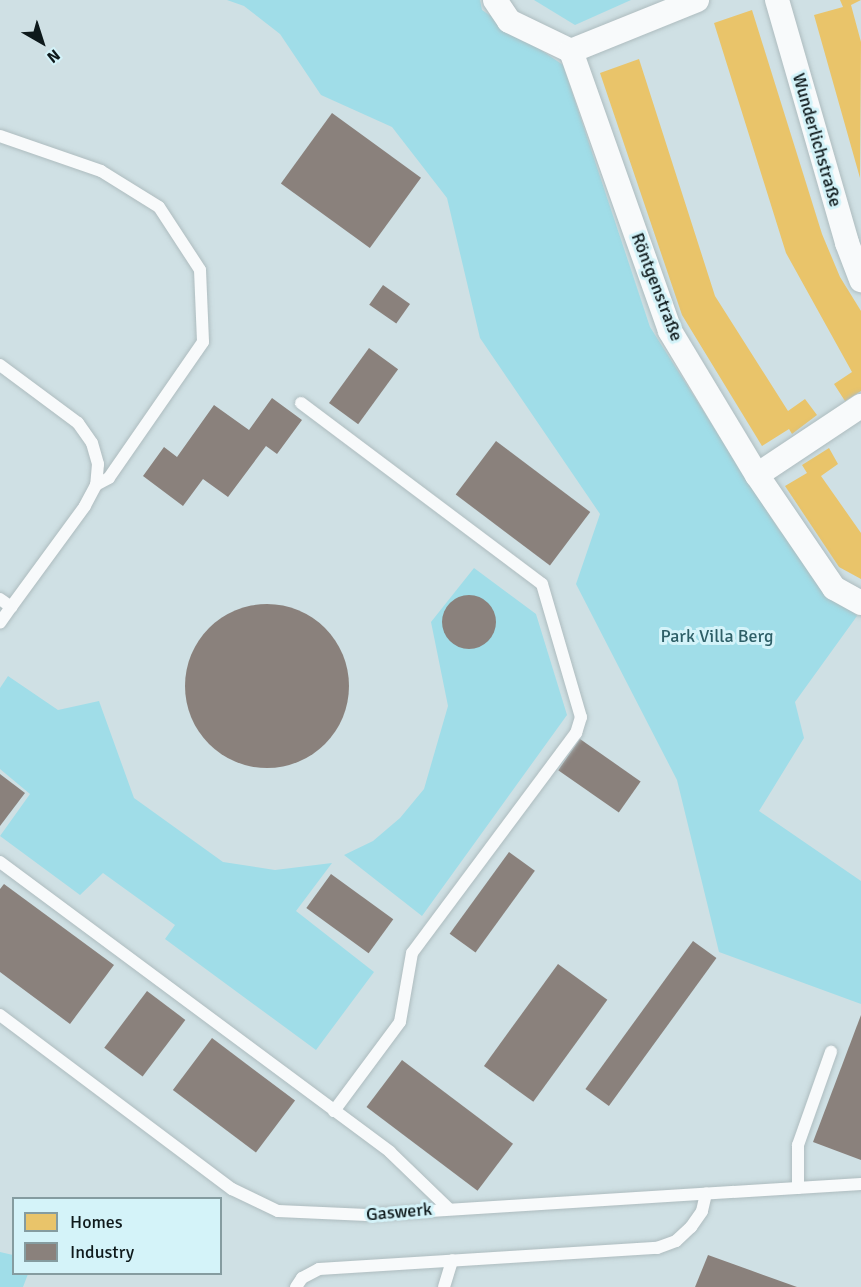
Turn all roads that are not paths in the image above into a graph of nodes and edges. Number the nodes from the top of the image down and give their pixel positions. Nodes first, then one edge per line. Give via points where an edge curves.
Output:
1 (495, 0) edge
2 (697, 0) edge
3 (777, 0) edge
4 (571, 51) junction
5 (0, 136) edge
6 (861, 279) edge
7 (0, 365) edge
8 (302, 403) dead end
9 (861, 406) edge
10 (757, 475) junction
11 (96, 485) junction
12 (0, 599) edge
13 (861, 603) edge
14 (10, 607) junction
15 (0, 623) edge
16 (0, 862) edge
17 (0, 1015) edge
18 (831, 1052) dead end
19 (334, 1111) junction
20 (861, 1184) edge
21 (798, 1188) junction
22 (706, 1193) junction
23 (448, 1208) junction
24 (452, 1260) junction
25 (296, 1287) edge
26 (444, 1287) edge

1 - 4 street via 509,21
2 - 4 street
3 - 6 street, Wunderlichstraße via 847,243
4 - 10 street, Röntgenstraße via 670,331
5 - 11 lane via 102,171 159,207 200,270 203,342 109,478
7 - 11 lane via 78,423 92,443 98,464
8 - 19 lane via 542,584 581,717 576,733 412,953 400,1022
9 - 10 street
10 - 13 street, Röntgenstraße via 834,588
11 - 14 lane via 85,506
12 - 14 lane
14 - 15 lane
16 - 19 lane
17 - 23 lane, Gaswerk via 232,1189 278,1211 367,1215
18 - 21 lane via 798,1145
19 - 23 lane via 390,1152
20 - 21 lane, Gaswerk
21 - 22 lane, Gaswerk
22 - 23 lane, Gaswerk
22 - 24 lane via 702,1211 691,1227 675,1241 657,1248
24 - 25 lane via 319,1269 302,1278
24 - 26 lane

